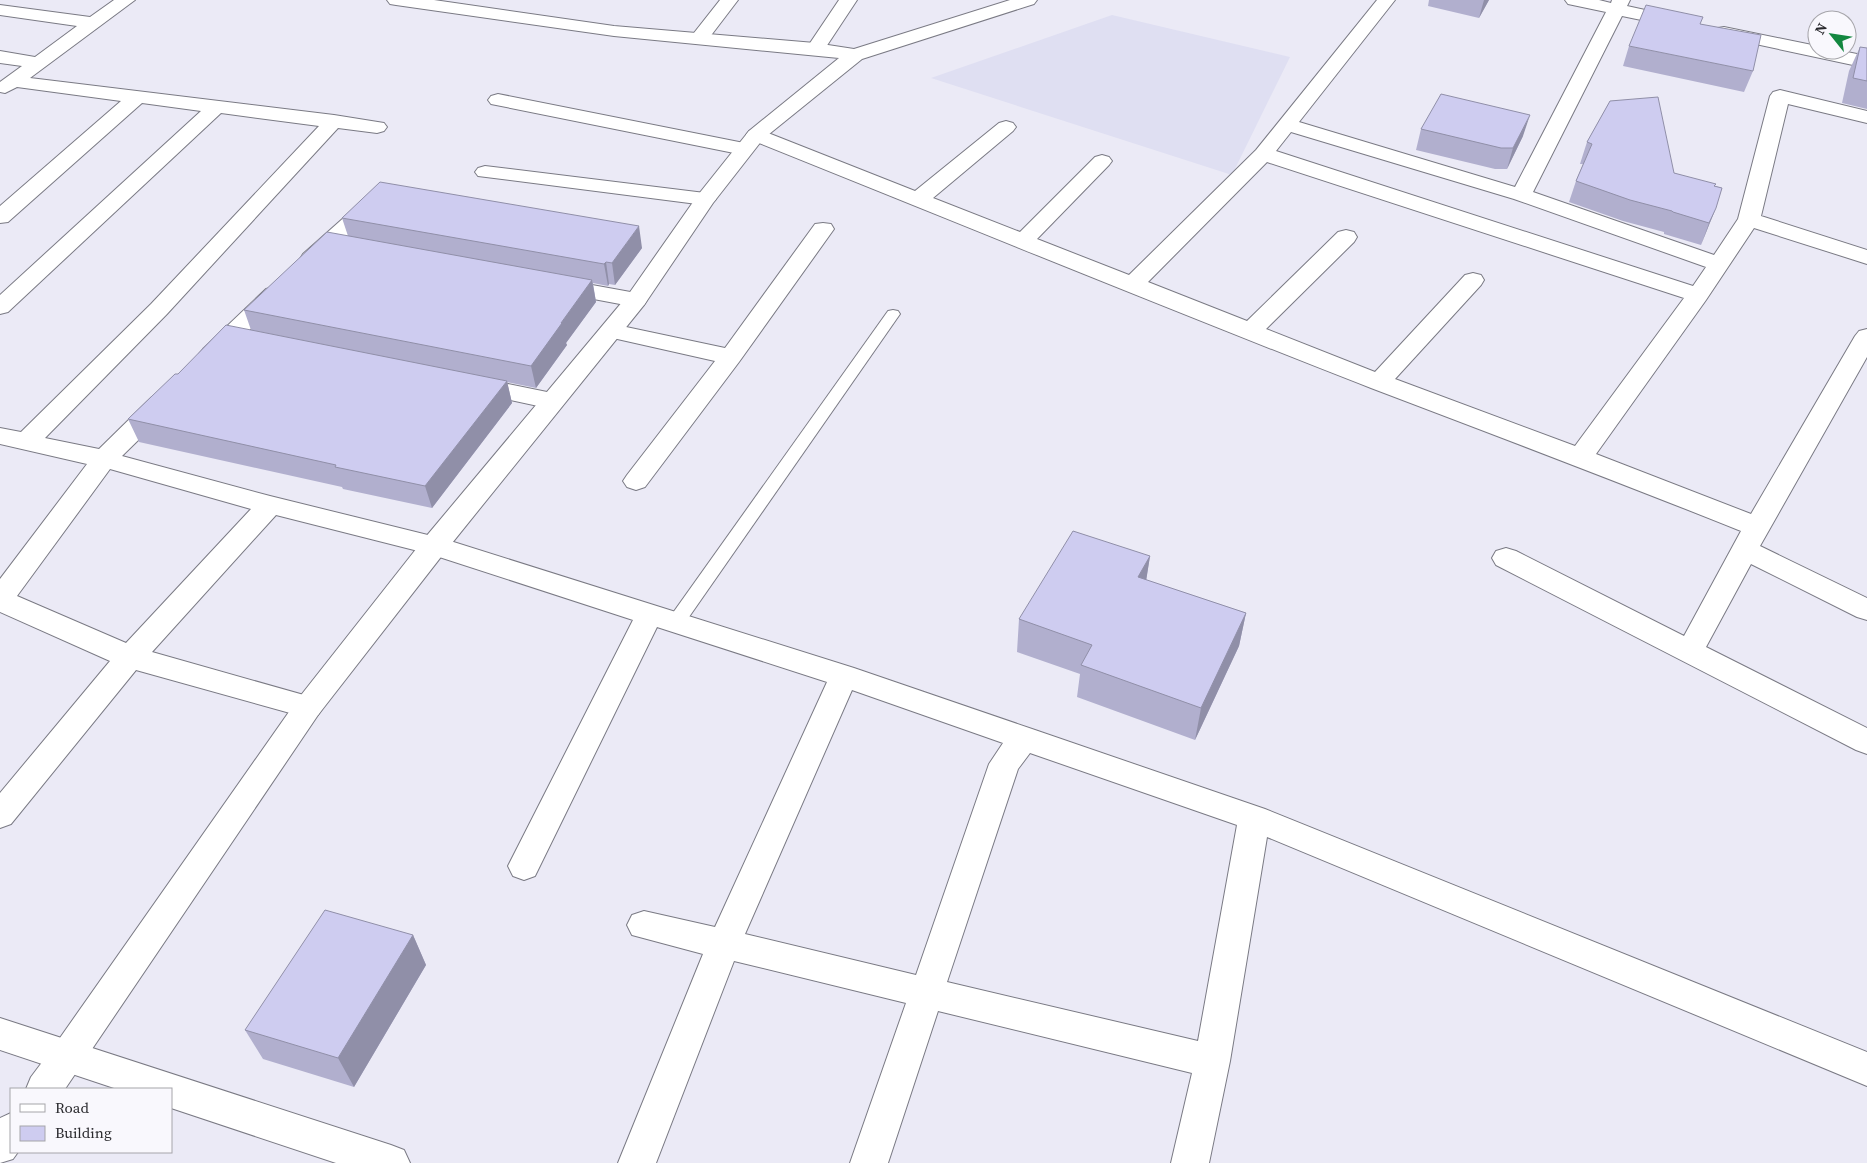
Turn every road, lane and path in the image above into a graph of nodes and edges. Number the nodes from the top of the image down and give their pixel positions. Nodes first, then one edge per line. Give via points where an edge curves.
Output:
1 (126, 0) edge
2 (396, 0) edge
3 (729, 0) edge
4 (848, 0) edge
5 (1028, 0) edge
6 (1386, 0) edge
7 (1574, 0) edge
8 (1618, 4) edge
9 (566, 7) dead end
10 (0, 10) edge
11 (92, 23) junction
12 (698, 38) junction
13 (815, 49) junction
14 (855, 55) junction
15 (0, 57) edge
16 (1867, 62) edge
17 (38, 63) junction
18 (6, 86) edge
19 (137, 97) junction
20 (498, 100) dead end
21 (216, 107) junction
22 (1867, 117) edge
23 (334, 121) junction
24 (1286, 124) junction
25 (377, 127) dead end
26 (1006, 127) dead end
27 (750, 142) junction
28 (1263, 154) junction
29 (1102, 162) dead end
30 (485, 172) dead end
31 (1521, 195) junction
32 (376, 200) edge
33 (704, 200) junction
34 (917, 200) junction
35 (0, 217) edge
36 (1749, 219) junction
37 (822, 230) dead end
38 (1346, 237) dead end
39 (1023, 241) junction
40 (326, 244) junction
41 (355, 250) edge
42 (1867, 257) edge
43 (1719, 264) junction
44 (1473, 280) dead end
45 (539, 283) edge
46 (1133, 284) junction
47 (1698, 295) junction
48 (636, 300) junction
49 (0, 307) edge
50 (893, 314) dead end
51 (1252, 330) junction
52 (612, 331) junction
53 (1867, 336) edge
54 (228, 337) junction
55 (256, 343) edge
56 (731, 356) junction
57 (457, 382) edge
58 (1379, 382) junction
59 (552, 401) junction
60 (0, 436) edge
61 (26, 442) junction
62 (1580, 457) junction
63 (104, 459) junction
64 (636, 481) dead end
65 (270, 505) junction
66 (1751, 538) junction
67 (434, 546) junction
68 (1506, 558) dead end
69 (0, 599) edge
70 (1867, 610) edge
71 (663, 618) junction
72 (1690, 652) junction
73 (130, 658) junction
74 (844, 676) junction
75 (308, 707) junction
76 (1024, 738) junction
77 (1867, 742) edge
78 (0, 815) edge
79 (1254, 818) junction
80 (524, 866) dead end
81 (644, 925) dead end
82 (724, 944) junction
83 (927, 993) junction
84 (0, 1034) edge
85 (68, 1057) junction
86 (1212, 1061) junction
87 (1867, 1069) edge
88 (45, 1088) edge
89 (164, 1088) edge
90 (172, 1091) edge
91 (10, 1132) edge
92 (0, 1146) edge
93 (391, 1163) edge
94 (637, 1163) edge
95 (869, 1163) edge
96 (1190, 1163) edge

1 - 11 street
2 - 12 street via 614,31
3 - 12 street
4 - 13 street
5 - 14 street
6 - 24 street
7 - 8 street
8 - 16 street via 1698,26
8 - 31 street
9 - 12 street via 624,17
10 - 11 street
11 - 17 street
12 - 13 street
13 - 14 street
14 - 27 street
15 - 17 street
17 - 18 street
18 - 19 street
19 - 21 street
19 - 35 street
20 - 27 street
21 - 23 street
21 - 49 street
22 - 36 street via 1780,96
23 - 25 street
23 - 61 street via 159,309
24 - 28 street
24 - 31 street
26 - 34 street
27 - 33 street
27 - 34 street
28 - 46 street
28 - 47 street
29 - 39 street
30 - 33 street
31 - 43 street
32 - 40 street
33 - 48 street
34 - 39 street
36 - 42 street
36 - 43 street
37 - 56 street
38 - 51 street
39 - 46 street
40 - 41 street
40 - 54 street
43 - 47 street
44 - 58 street
45 - 48 street
46 - 51 street
47 - 62 street
48 - 52 street
50 - 71 lane
51 - 58 street
52 - 56 street
52 - 59 street
53 - 66 street
54 - 55 street
54 - 63 street
56 - 64 street
57 - 59 street
58 - 62 street
59 - 67 street
60 - 61 street
61 - 63 street
62 - 66 street
63 - 65 street
63 - 69 street
65 - 67 street
65 - 73 street
66 - 70 street
66 - 72 street
67 - 71 street
67 - 75 street
68 - 72 street
69 - 73 street
71 - 74 street
71 - 80 street
72 - 77 street
73 - 75 street
73 - 78 street
74 - 76 street
74 - 82 street
75 - 85 street
76 - 79 street
76 - 83 street via 1004,764
79 - 86 street
79 - 87 street
81 - 82 street
82 - 83 street
82 - 94 street
83 - 86 street
83 - 95 street
84 - 85 street
85 - 88 street
85 - 89 street
86 - 96 street
90 - 93 street
91 - 92 street

